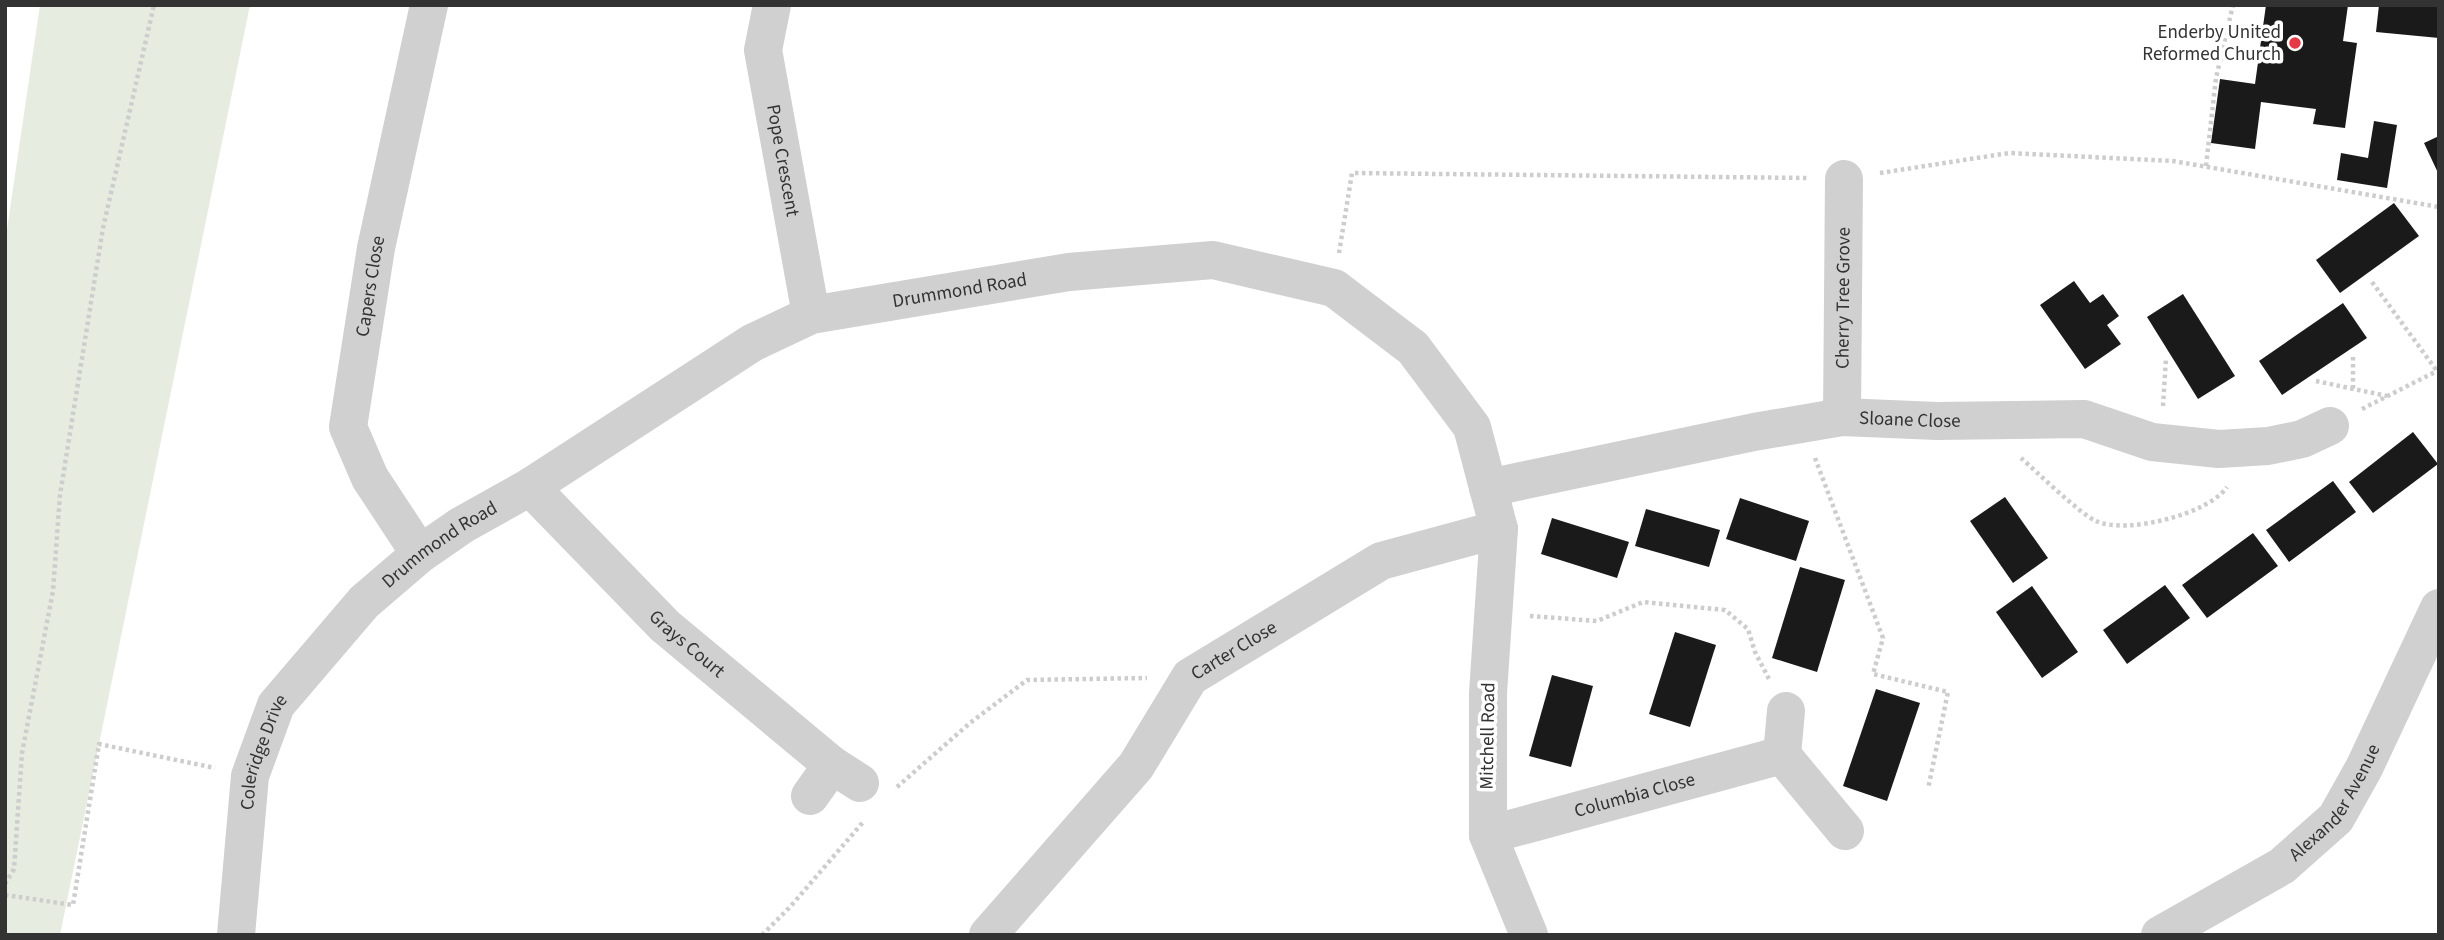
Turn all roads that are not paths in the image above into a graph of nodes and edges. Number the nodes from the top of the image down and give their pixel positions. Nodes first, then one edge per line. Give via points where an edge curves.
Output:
1 (429, 5) edge
2 (772, 5) edge
3 (1844, 179) dead end
4 (811, 315) junction
5 (1842, 417) junction
6 (2330, 426) road end
7 (530, 488) junction
8 (1488, 488) junction
9 (1499, 529) junction
10 (420, 554) junction
11 (364, 601) joint
12 (2439, 608) edge
13 (1786, 711) road end
14 (1782, 755) junction
15 (810, 796) dead end
16 (1845, 831) dead end
17 (1488, 835) junction
18 (1007, 928) edge
19 (236, 935) edge
20 (1529, 935) edge
21 (2160, 935) edge

1 - 10 street, Capers Close via 376,248 348,427 370,478
2 - 4 street, Pope Crescent via 763,50
3 - 5 street, Cherry Tree Grove
4 - 7 street, Drummond Road via 752,343
4 - 8 street, Drummond Road via 1069,272 1213,260 1334,288 1413,348 1472,428
5 - 6 street, Sloane Close via 2084,419 2162,443 2219,449 2302,439
5 - 8 street, Sloane Close
7 - 10 street, Drummond Road
7 - 15 street, Grays Court via 665,625 858,782
8 - 9 street, Drummond Road
9 - 17 street, Mitchell Road via 1488,693
9 - 18 street, Carter Close via 1381,561 1190,677 1136,766
10 - 11 street, Drummond Road
11 - 19 street, Coleridge Drive via 276,705 250,776
12 - 21 street, Alexander Avenue via 2336,817 2282,866
13 - 14 street
14 - 16 street
14 - 17 street, Columbia Close
17 - 20 street, Mitchell Road

